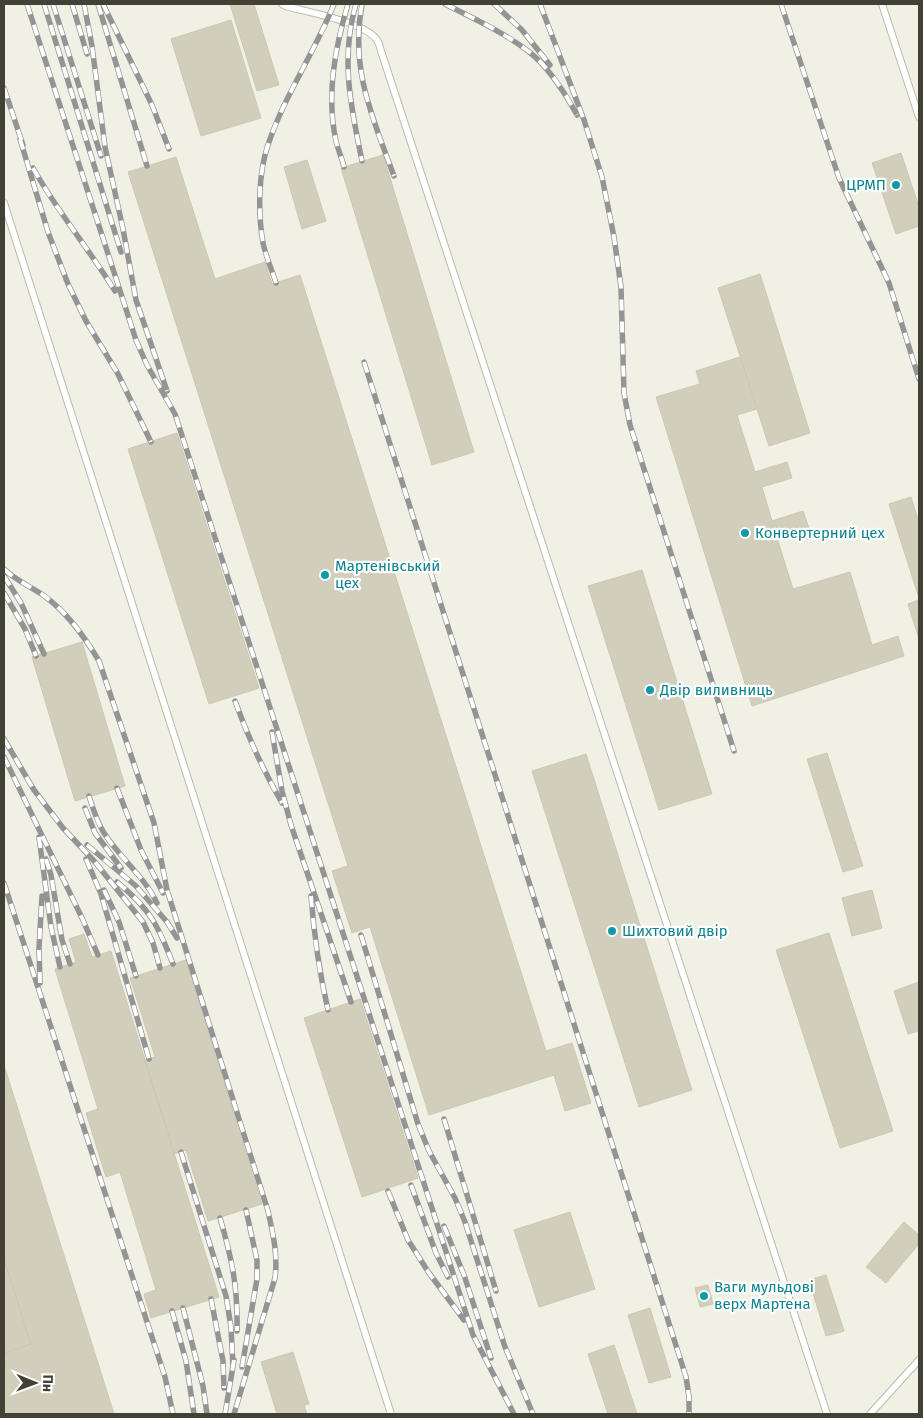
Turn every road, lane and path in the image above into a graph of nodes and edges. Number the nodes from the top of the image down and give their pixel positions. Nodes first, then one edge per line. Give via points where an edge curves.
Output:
1 (282, 4) edge
2 (882, 4) edge
3 (919, 117) edge
4 (4, 203) edge
5 (919, 1360) edge
6 (391, 1414) edge
7 (827, 1414) edge
8 (870, 1414) edge

1 - 7 lane via 358,26 377,40
2 - 3 lane
4 - 6 lane
5 - 8 lane

